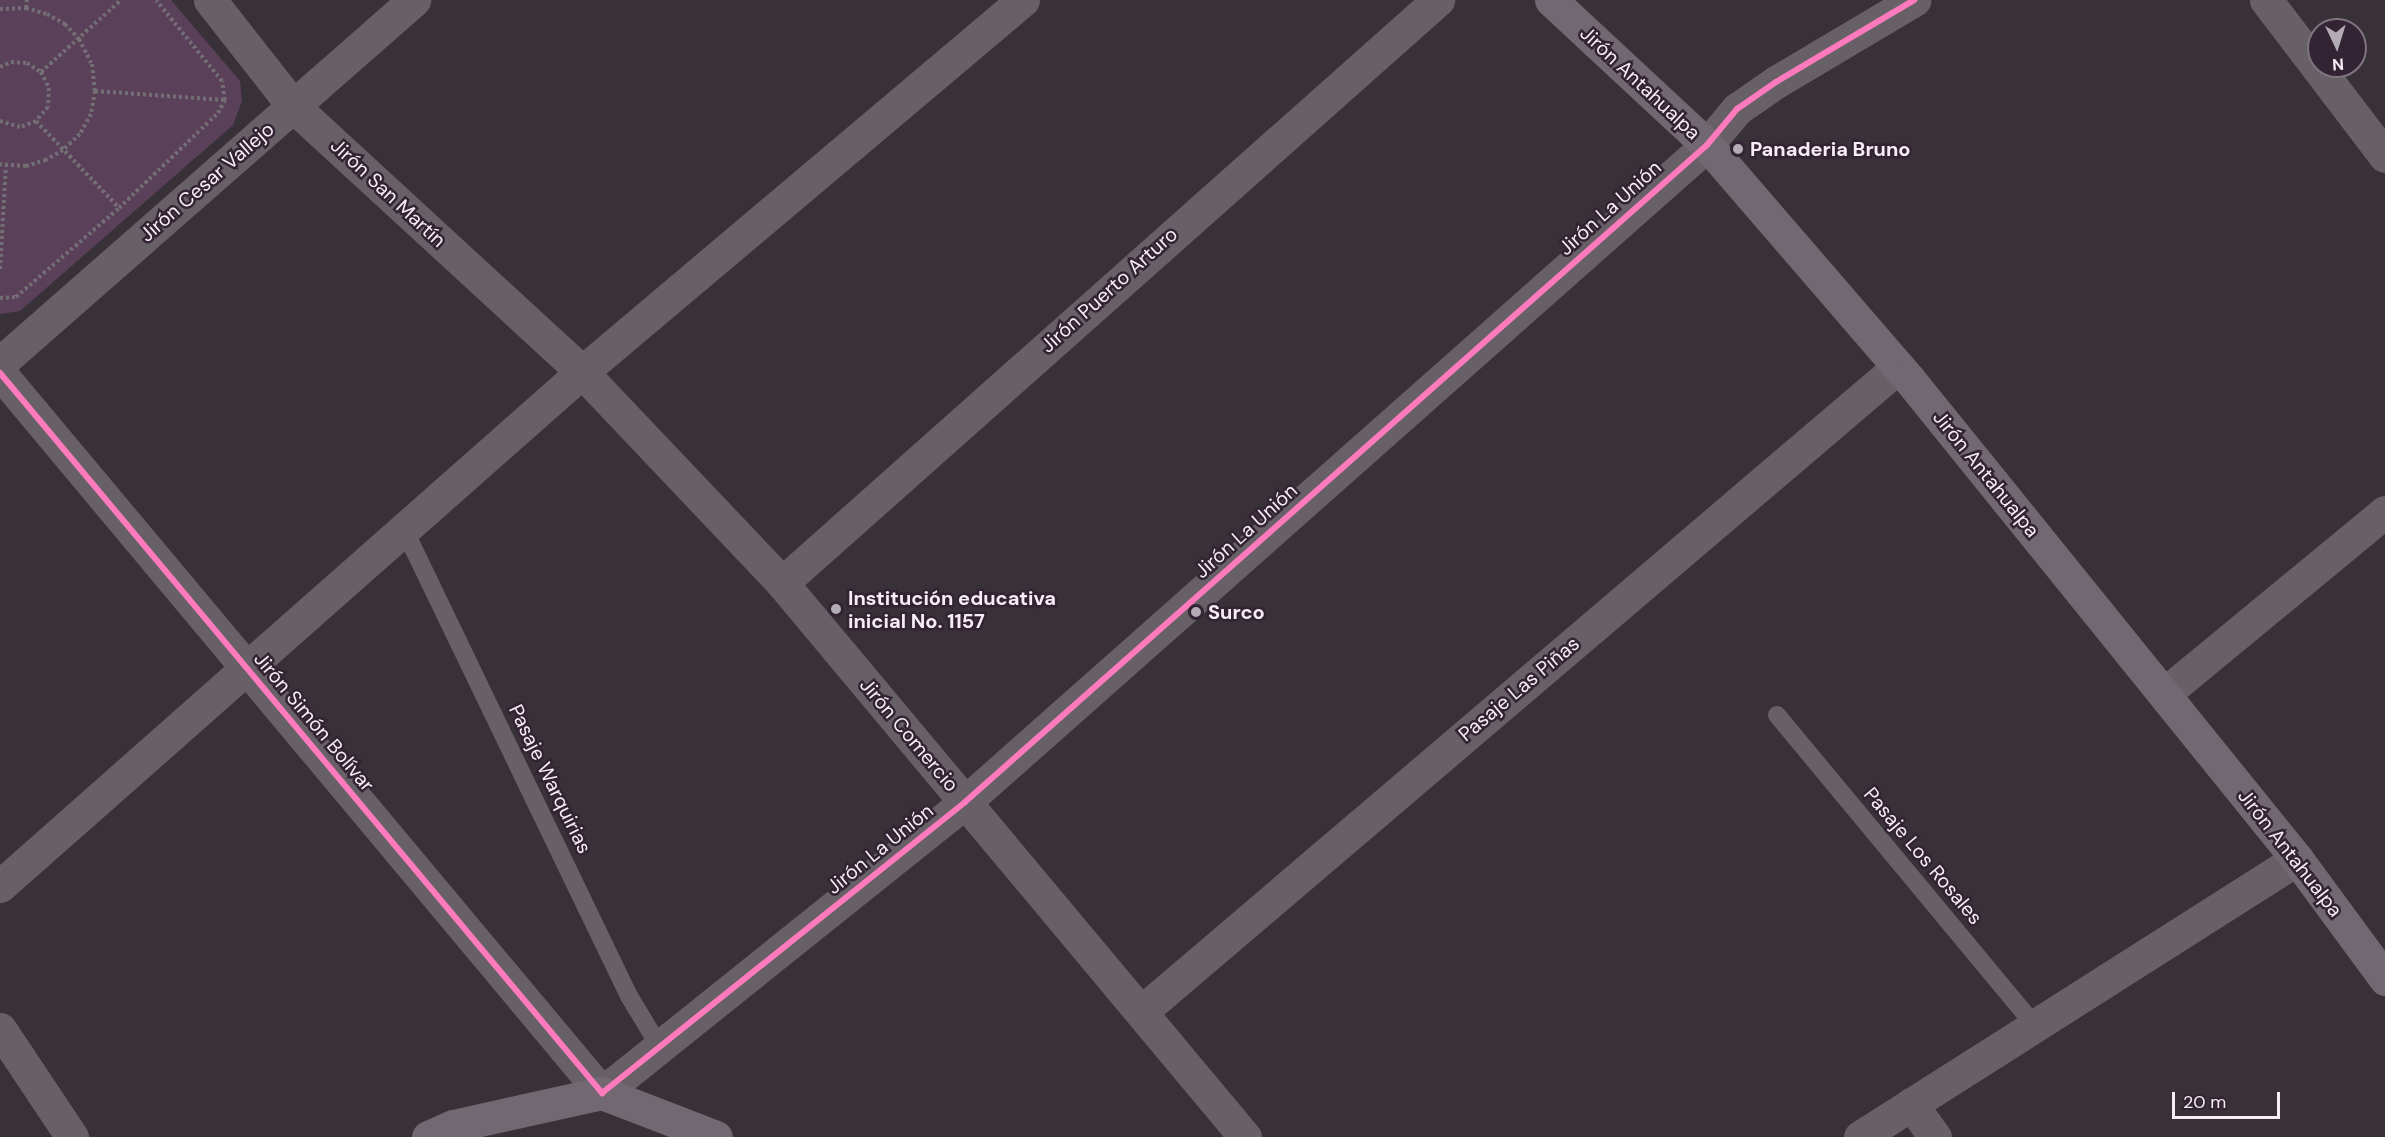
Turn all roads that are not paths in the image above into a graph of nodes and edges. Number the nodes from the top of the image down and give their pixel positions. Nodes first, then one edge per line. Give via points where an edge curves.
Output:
1 (210, 0) edge
2 (414, 0) edge
3 (1023, 0) edge
4 (1438, 0) edge
5 (1551, 0) edge
6 (1914, 0) edge
7 (2266, 0) edge
8 (293, 106) junction
9 (1707, 145) junction
10 (2385, 156) edge
11 (0, 363) edge
12 (1898, 367) junction
13 (582, 372) junction
14 (0, 373) edge
15 (2385, 512) edge
16 (404, 529) junction
17 (782, 583) junction
18 (247, 668) junction
19 (2164, 694) junction
20 (1778, 715) dead end
21 (965, 802) junction
22 (2297, 859) junction
23 (0, 886) edge
24 (2385, 979) edge
25 (1141, 1012) junction
26 (2035, 1026) junction
27 (0, 1029) edge
28 (659, 1046) junction
29 (602, 1093) junction
30 (1911, 1104) junction
31 (72, 1137) edge
32 (428, 1137) edge
33 (716, 1137) edge
34 (1245, 1137) edge
35 (1860, 1137) edge
36 (1935, 1137) edge

1 - 8 street, Jirón San Martín
2 - 8 street, Jirón Cesar Vallejo
3 - 13 street
4 - 17 street, Jirón Puerto Arturo
5 - 9 street, Jirón Antahualpa
6 - 9 street, Jirón La Unión via 1756,95 1737,109
7 - 10 street
8 - 11 street, Jirón Cesar Vallejo
8 - 13 street, Jirón San Martín
9 - 12 street, Jirón Antahualpa
9 - 21 street, Jirón La Unión
12 - 19 street, Jirón Antahualpa
12 - 25 street, Pasaje Las Piñas
13 - 16 street
13 - 17 street, Jirón Comercio
14 - 18 street, Jirón Simón Bolívar
15 - 19 street
16 - 18 street
16 - 28 lane, Pasaje Warquirias via 629,996
17 - 21 street, Jirón Comercio
18 - 23 street
18 - 29 street, Jirón Simón Bolívar
19 - 22 street, Jirón Antahualpa
20 - 26 lane, Pasaje Los Rosales
21 - 25 street, Jirón Comercio
21 - 28 street, Jirón La Unión
22 - 24 street, Jirón Antahualpa
22 - 26 street
25 - 34 street, Jirón Comercio
26 - 30 street
27 - 31 street
28 - 29 street, Jirón La Unión
29 - 32 street via 453,1126
29 - 33 street
30 - 35 street
30 - 36 street

